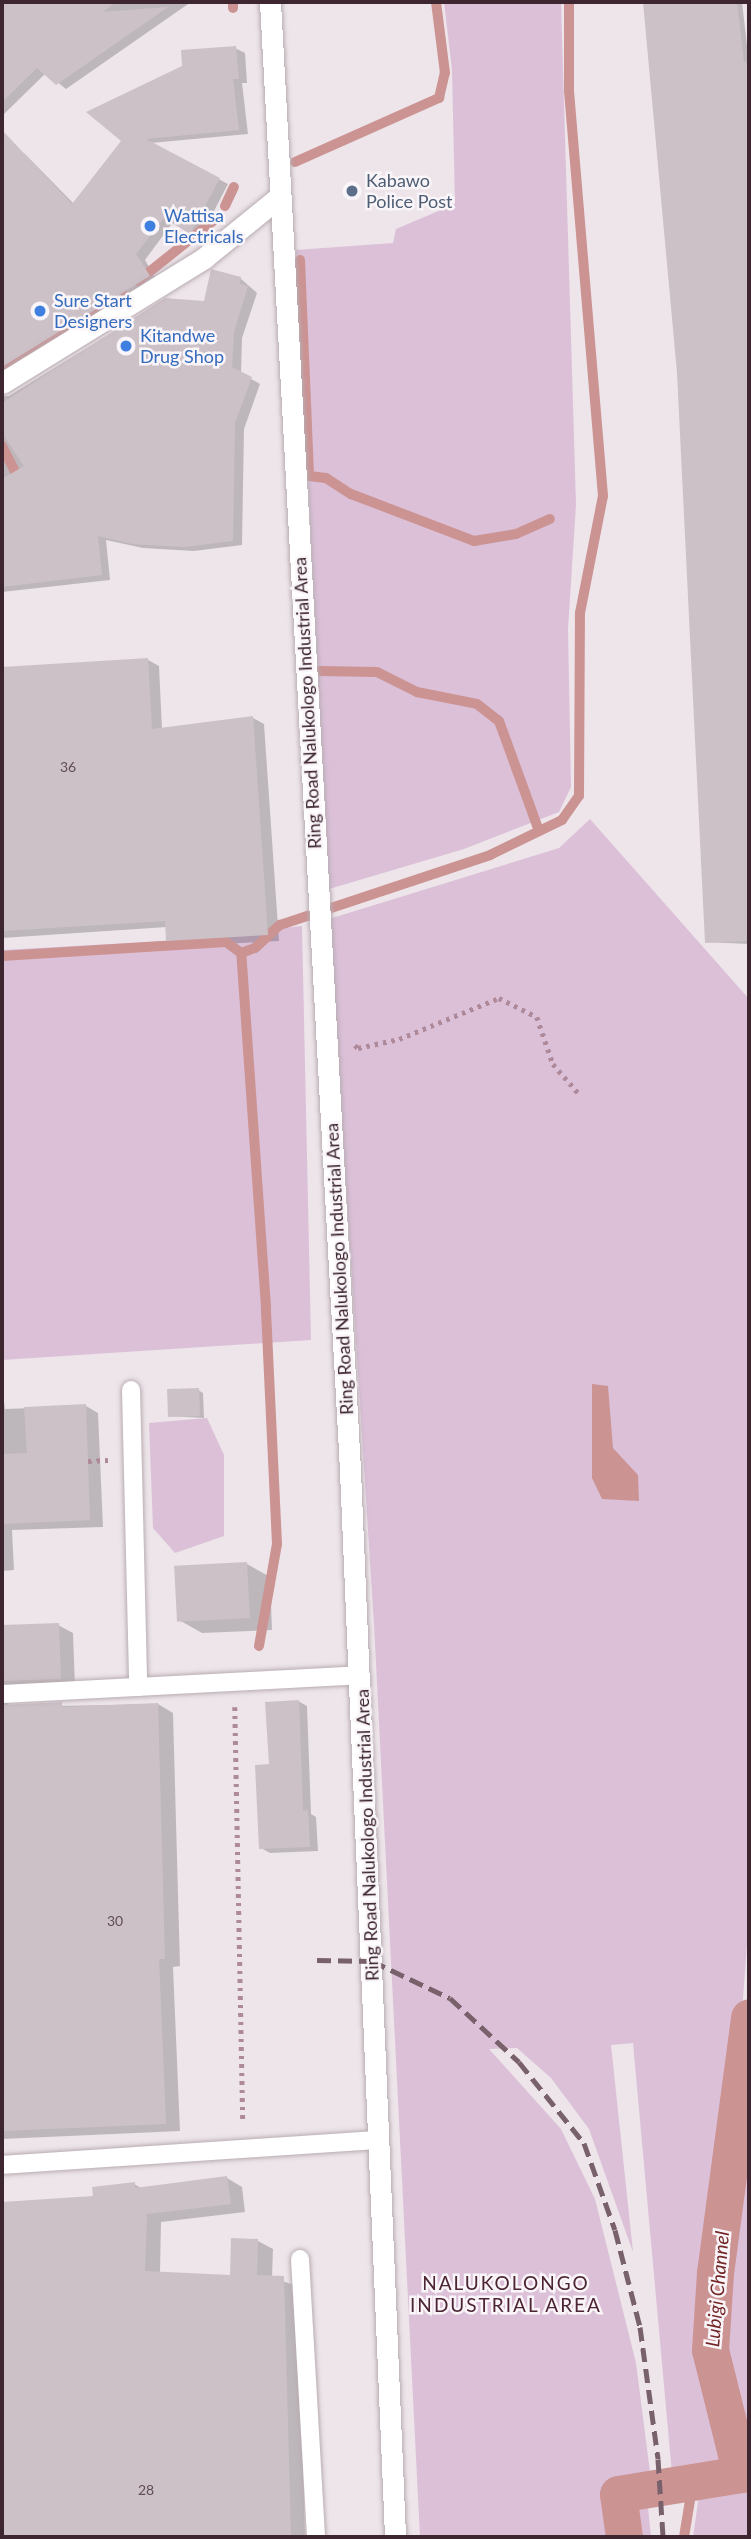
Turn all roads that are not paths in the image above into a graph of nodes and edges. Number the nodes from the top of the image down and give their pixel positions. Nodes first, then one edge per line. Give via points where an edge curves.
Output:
1 (270, 2) edge
2 (279, 197) junction
3 (2, 383) edge
4 (131, 1390) dead end
5 (360, 1675) junction
6 (138, 1687) junction
7 (2, 1694) edge
8 (379, 2140) junction
9 (2, 2165) edge
10 (300, 2259) dead end
11 (316, 2537) edge
12 (395, 2537) edge

1 - 2 street, Ring Road Nalukologo Industrial Area
2 - 3 street via 204,258
2 - 5 street, Ring Road Nalukologo Industrial Area via 289,301
4 - 6 lane
5 - 6 lane
5 - 8 street, Ring Road Nalukologo Industrial Area
6 - 7 lane
8 - 9 lane
8 - 12 street, Ring Road Nalukologo Industrial Area
10 - 11 lane

